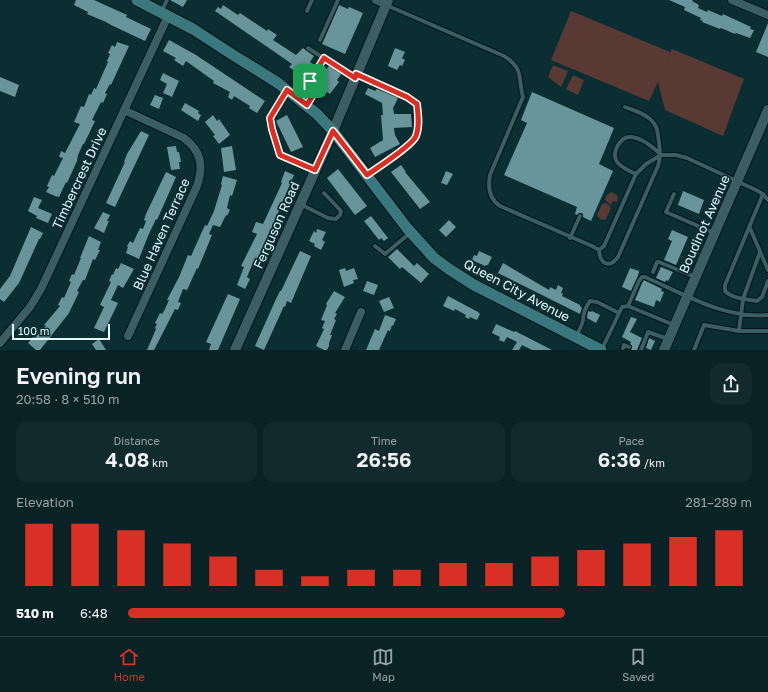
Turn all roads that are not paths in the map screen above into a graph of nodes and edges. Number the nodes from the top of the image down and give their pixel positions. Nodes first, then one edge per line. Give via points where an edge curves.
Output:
1 (167, 0) edge
2 (312, 0) edge
3 (338, 0) edge
4 (376, 0) edge
5 (732, 0) edge
6 (140, 1) edge
7 (387, 2) edge
8 (307, 11) dead end
9 (165, 14) junction
10 (768, 15) edge
11 (320, 40) dead end
12 (308, 48) dead end
13 (324, 58) junction
14 (356, 76) junction
15 (287, 90) junction
16 (307, 105) junction
17 (625, 106) dead end
18 (124, 110) junction
19 (768, 110) edge
20 (333, 131) junction
21 (661, 155) junction
22 (315, 170) junction
23 (636, 174) junction
24 (367, 175) junction
25 (737, 182) junction
26 (324, 193) dead end
27 (674, 194) dead end
28 (763, 194) junction
29 (768, 200) edge
30 (299, 204) junction
31 (580, 216) dead end
32 (750, 228) junction
33 (411, 232) junction
34 (714, 233) junction
35 (570, 238) junction
36 (375, 246) dead end
37 (599, 250) junction
38 (760, 252) junction
39 (768, 270) edge
40 (653, 272) dead end
41 (695, 277) junction
42 (768, 281) edge
43 (687, 296) junction
44 (743, 299) junction
45 (628, 306) junction
46 (362, 312) dead end
47 (619, 312) junction
48 (740, 313) junction
49 (768, 315) edge
50 (674, 325) junction
51 (738, 331) junction
52 (768, 331) edge
53 (656, 335) junction
54 (128, 336) dead end
55 (576, 337) junction
56 (669, 339) junction
57 (654, 340) dead end
58 (0, 343) edge
59 (235, 350) edge
60 (345, 350) edge
61 (602, 350) edge
62 (641, 350) edge
63 (664, 350) edge
64 (694, 350) edge

1 - 9 lane
2 - 8 lane
3 - 11 lane
4 - 7 street
5 - 10 street
6 - 9 main road, Queen City Avenue
7 - 14 street, Ferguson Road
7 - 35 lane via 504,56 515,65 520,76 523,97 490,175 492,197 500,206
9 - 15 main road, Queen City Avenue via 193,29
9 - 18 street, Timbercrest Drive
12 - 13 lane
13 - 14 lane
13 - 16 lane via 308,84 313,95
14 - 20 street, Ferguson Road
14 - 24 lane via 407,97 417,104 416,137 409,145
15 - 16 main road, Queen City Avenue
15 - 22 lane via 270,118 280,155
16 - 20 main road, Queen City Avenue
17 - 21 lane via 647,117 656,126
18 - 54 street, Blue Haven Terrace via 190,142 198,155 201,168 197,186
18 - 58 street, Timbercrest Drive via 41,289 30,307
19 - 25 street, Boudinot Avenue
20 - 22 street, Ferguson Road
20 - 24 main road, Queen City Avenue
21 - 23 lane
21 - 23 lane via 652,146 634,137 622,140 615,153 616,160 621,166
21 - 25 lane via 687,158
21 - 37 lane via 618,257 608,264 603,262
22 - 30 street, Ferguson Road
23 - 37 lane via 604,246
24 - 33 main road, Queen City Avenue
25 - 28 lane
25 - 34 street, Boudinot Avenue
26 - 30 lane via 341,211 338,218 328,218
27 - 34 lane via 666,212
28 - 29 lane
28 - 32 lane
30 - 59 street, Ferguson Road
31 - 35 lane
32 - 38 lane
32 - 44 lane via 725,285 725,291 729,295
33 - 36 lane via 385,254
33 - 55 main road, Queen City Avenue via 434,258 466,280
34 - 41 street, Boudinot Avenue
35 - 37 lane
38 - 39 lane
38 - 44 lane
40 - 41 lane via 659,262
41 - 43 street, Boudinot Avenue
42 - 44 lane via 762,297 757,301
43 - 45 lane via 645,276 639,281
43 - 48 lane via 711,306
43 - 50 street, Boudinot Avenue
44 - 48 lane
45 - 47 lane via 622,307
45 - 50 lane
46 - 60 street
47 - 55 lane via 597,302 590,302 586,306
47 - 61 lane
48 - 49 lane
48 - 51 lane
50 - 56 street, Boudinot Avenue
51 - 52 lane
51 - 64 lane via 704,325
53 - 56 lane
53 - 57 lane
53 - 62 lane via 648,332
55 - 61 main road, Queen City Avenue
56 - 63 street, Boudinot Avenue

